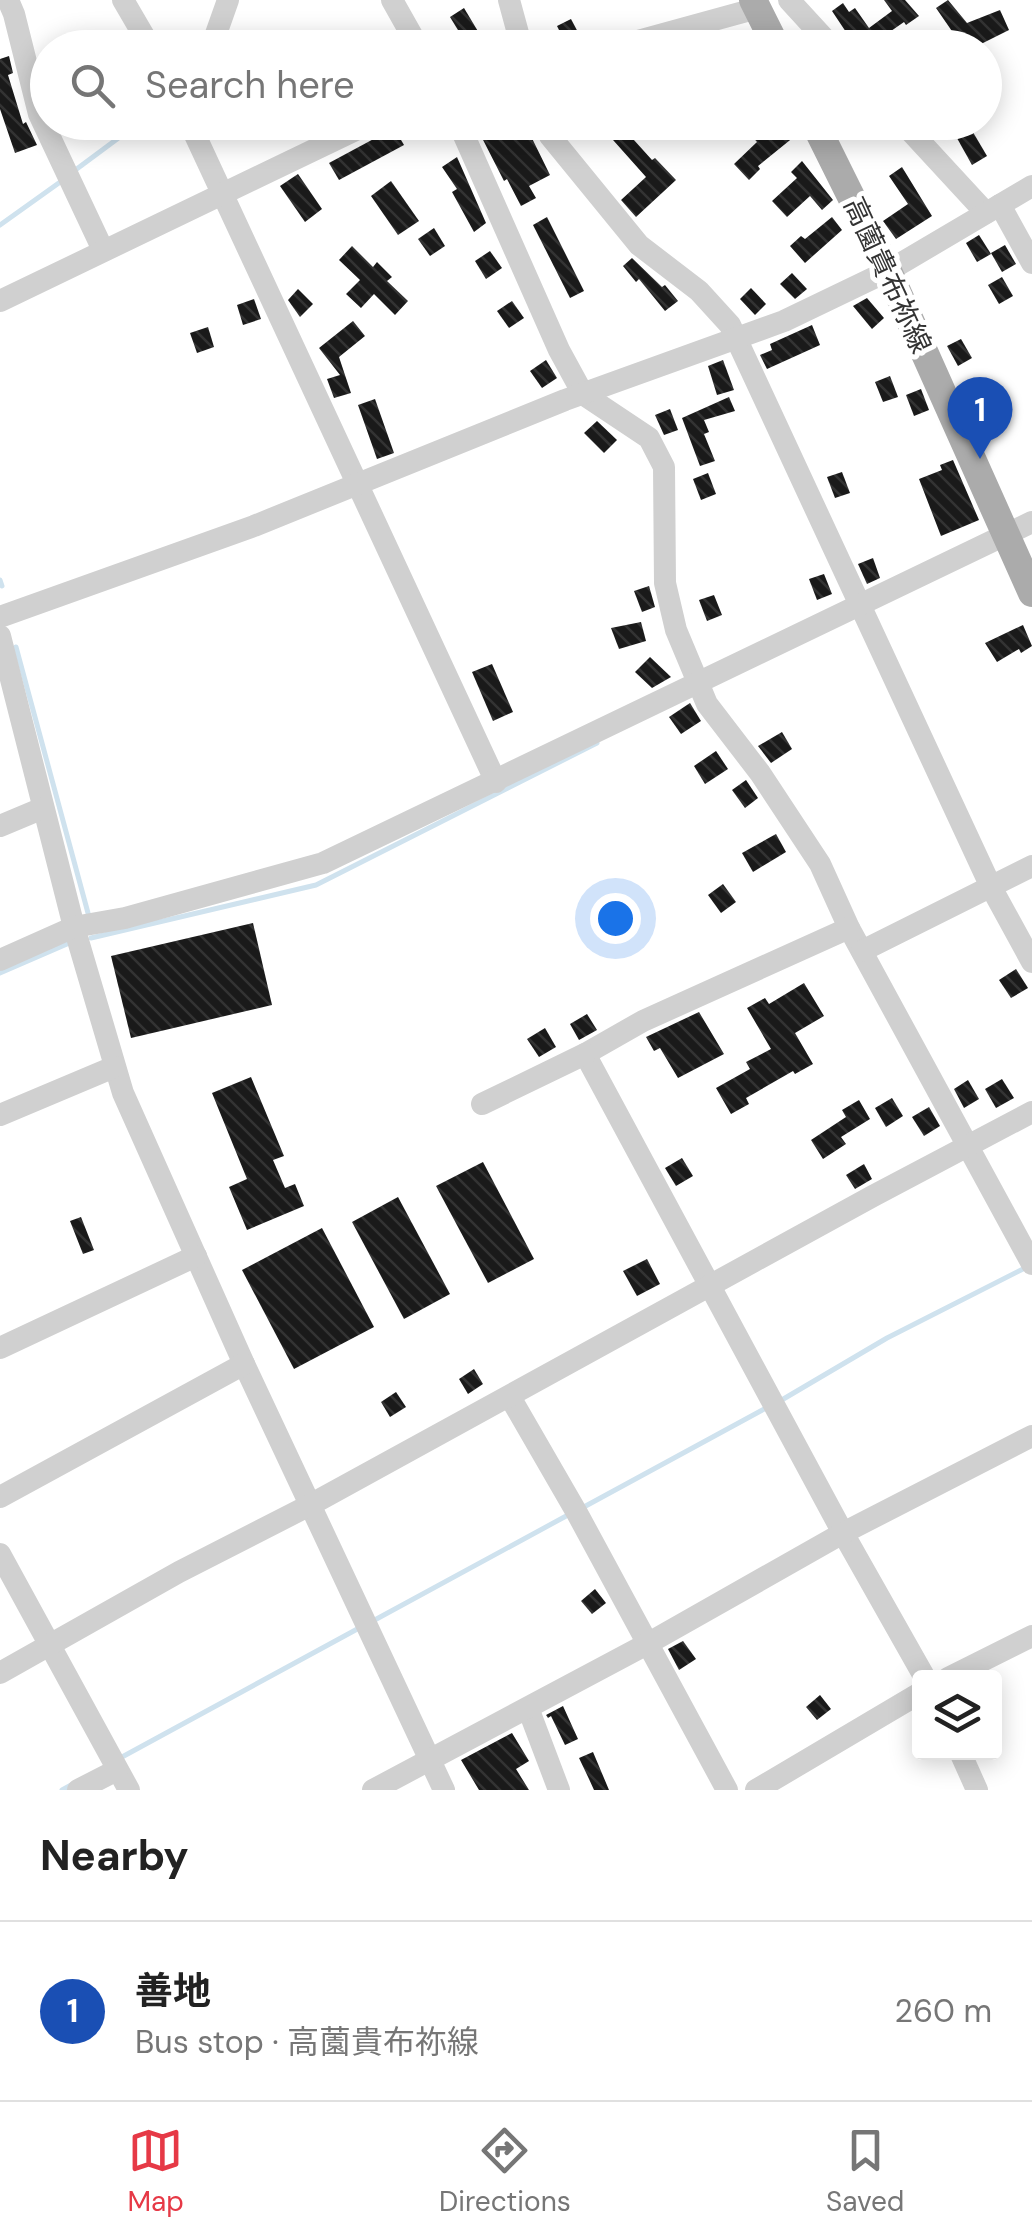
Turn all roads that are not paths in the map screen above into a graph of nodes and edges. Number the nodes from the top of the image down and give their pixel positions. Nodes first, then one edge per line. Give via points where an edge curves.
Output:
1 (8, 0) edge
2 (123, 0) edge
3 (228, 0) edge
4 (392, 0) edge
5 (509, 0) edge
6 (820, 0) edge
7 (756, 4) edge
8 (793, 5) edge
9 (140, 30) edge
10 (217, 30) edge
11 (409, 30) edge
12 (517, 30) edge
13 (671, 30) edge
14 (768, 30) edge
15 (816, 30) edge
16 (30, 76) edge
17 (52, 140) edge
18 (198, 140) edge
19 (333, 140) edge
20 (466, 140) edge
21 (553, 140) edge
22 (823, 140) edge
23 (921, 140) edge
24 (1032, 186) edge
25 (221, 192) junction
26 (993, 208) junction
27 (103, 250) junction
28 (1032, 264) edge
29 (888, 271) junction
30 (0, 301) edge
31 (738, 340) junction
32 (582, 394) junction
33 (358, 486) junction
34 (1032, 522) edge
35 (1005, 532) junction
36 (1032, 593) edge
37 (859, 602) junction
38 (0, 617) edge
39 (0, 636) edge
40 (698, 681) junction
41 (496, 782) junction
42 (43, 808) junction
43 (0, 826) edge
44 (1032, 866) edge
45 (991, 887) junction
46 (74, 927) junction
47 (849, 928) junction
48 (862, 951) junction
49 (0, 960) edge
50 (1032, 962) edge
51 (585, 1054) junction
52 (114, 1067) junction
53 (482, 1104) dead end
54 (1032, 1112) edge
55 (0, 1115) edge
56 (968, 1147) junction
57 (196, 1256) junction
58 (1031, 1262) edge
59 (710, 1286) junction
60 (0, 1348) edge
61 (244, 1364) junction
62 (510, 1397) junction
63 (1032, 1436) edge
64 (0, 1498) edge
65 (310, 1505) junction
66 (843, 1533) junction
67 (0, 1554) edge
68 (1032, 1636) edge
69 (647, 1644) junction
70 (50, 1646) junction
71 (920, 1670) edge
72 (964, 1670) edge
73 (0, 1673) edge
74 (912, 1698) edge
75 (528, 1708) junction
76 (963, 1760) edge
77 (430, 1761) junction
78 (123, 1780) edge
79 (78, 1790) edge
80 (373, 1790) edge
81 (444, 1790) edge
82 (559, 1790) edge
83 (727, 1790) edge
84 (756, 1790) edge
85 (976, 1790) edge

1 - 16 street
2 - 9 street
3 - 10 street
4 - 11 street
5 - 12 street
6 - 8 street
7 - 13 street
7 - 14 main road
8 - 15 street
17 - 27 street
18 - 25 street
19 - 25 street
20 - 32 street
21 - 31 street via 628,232 712,303
22 - 29 main road, 高薗貴布祢線
23 - 26 street
24 - 26 street
25 - 27 street
25 - 33 street
26 - 28 street
26 - 29 street
27 - 30 street
29 - 31 street
29 - 35 main road, 高薗貴布祢線
31 - 32 street
31 - 37 street
32 - 33 street
32 - 40 street via 658,450 664,467 665,583
33 - 38 street
33 - 41 street
34 - 35 street
35 - 36 main road, 高薗貴布祢線
35 - 37 street
37 - 40 street
37 - 45 street
39 - 42 street
40 - 41 street
40 - 47 street via 725,731 820,864
41 - 46 street via 323,863
42 - 43 street
42 - 46 street
44 - 45 street
45 - 48 street
45 - 50 street
46 - 49 street
46 - 52 street
47 - 48 street
47 - 51 street
48 - 56 street
51 - 53 street
51 - 59 street
52 - 55 street
52 - 57 street
54 - 56 street
56 - 58 street
56 - 59 street
57 - 60 street
57 - 61 street
59 - 62 street
59 - 66 street
61 - 64 street
61 - 65 street
62 - 65 street
62 - 69 street
63 - 66 street
65 - 70 street
65 - 77 street
66 - 69 street
66 - 71 street
67 - 70 street
68 - 72 street
69 - 75 street
69 - 83 street
70 - 73 street
70 - 78 street
74 - 84 street
75 - 77 street
75 - 82 street
76 - 85 street
77 - 80 street
77 - 81 street
78 - 79 street

